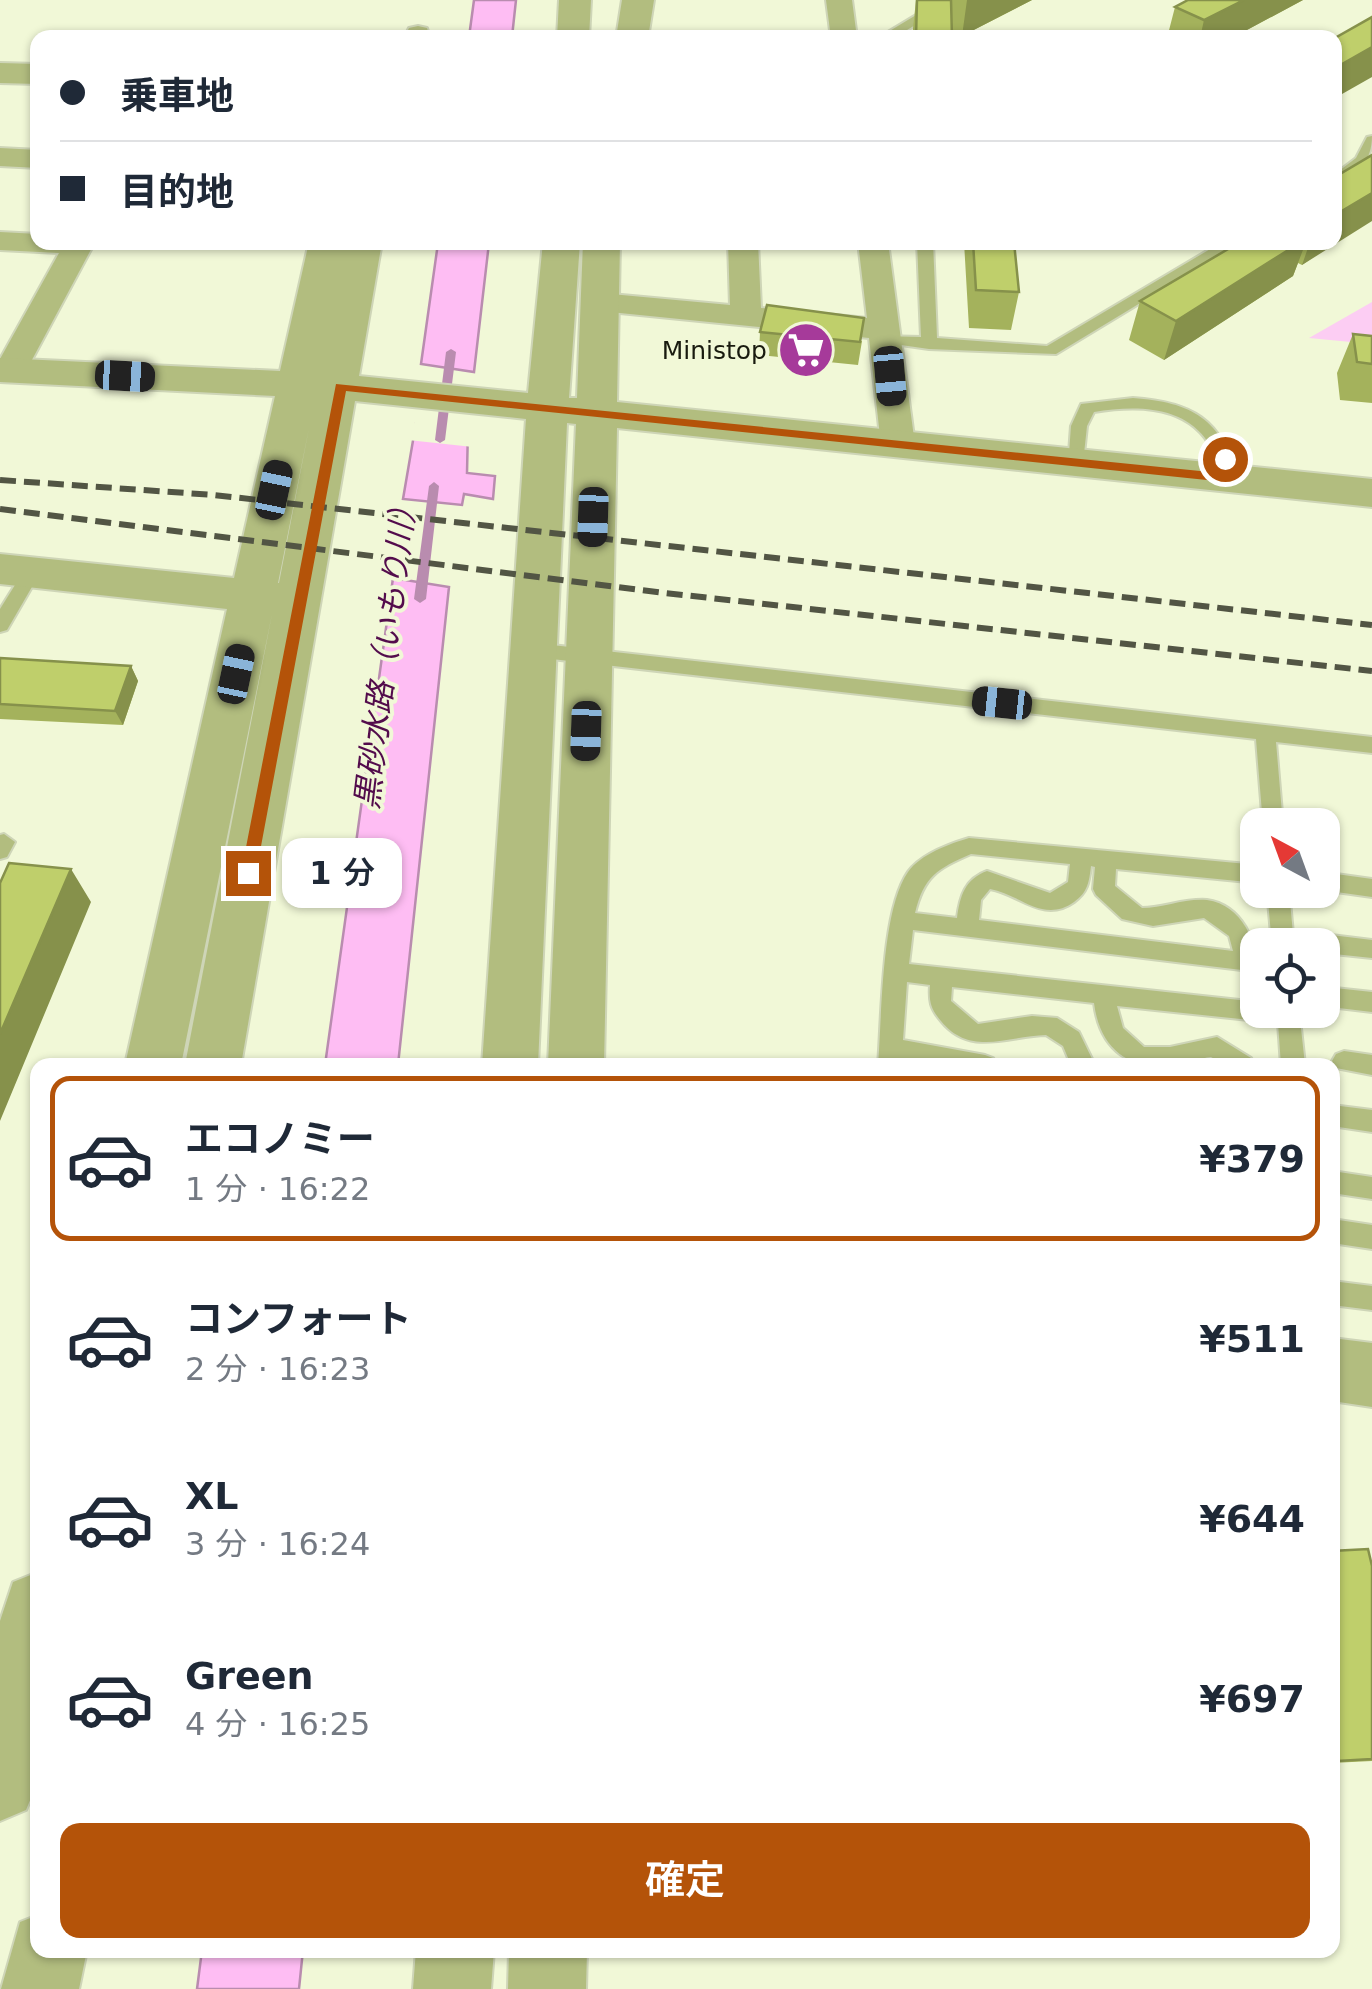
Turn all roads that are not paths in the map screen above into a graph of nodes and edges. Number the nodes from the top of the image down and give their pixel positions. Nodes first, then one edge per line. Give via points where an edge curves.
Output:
1 (554, 0) edge
2 (576, 0) edge
3 (614, 0) edge
4 (638, 0) edge
5 (838, 0) edge
6 (950, 0) edge
7 (554, 30) edge
8 (574, 30) edge
9 (612, 30) edge
10 (633, 30) edge
11 (843, 30) edge
12 (898, 30) edge
13 (0, 56) edge
14 (30, 57) edge
15 (0, 72) edge
16 (30, 74) edge
17 (1372, 140) edge
18 (0, 157) edge
19 (30, 159) edge
20 (1342, 176) edge
21 (0, 241) edge
22 (30, 242) edge
23 (75, 250) edge
24 (328, 250) edge
25 (362, 250) edge
26 (561, 250) edge
27 (602, 250) edge
28 (743, 250) edge
29 (873, 250) edge
30 (925, 250) edge
31 (1221, 250) edge
32 (600, 302) junction
33 (746, 316) junction
34 (886, 334) junction
35 (929, 344) junction
36 (5, 370) edge
37 (319, 386) junction
38 (548, 406) junction
39 (596, 412) junction
40 (898, 444) junction
41 (1074, 463) junction
42 (1226, 478) junction
43 (1372, 492) edge
44 (16, 571) edge
45 (252, 596) junction
46 (300, 601) junction
47 (0, 625) edge
48 (534, 650) junction
49 (589, 657) junction
50 (1265, 733) junction
51 (1372, 745) edge
52 (1271, 808) edge
53 (1082, 858) junction
54 (1106, 860) junction
55 (1240, 872) edge
56 (1340, 884) edge
57 (1372, 888) edge
58 (903, 920) junction
59 (967, 927) junction
60 (1240, 934) edge
61 (1340, 945) edge
62 (1372, 949) edge
63 (1240, 961) edge
64 (899, 972) junction
65 (942, 978) junction
66 (1105, 996) junction
67 (1340, 998) edge
68 (1372, 1002) edge
69 (1240, 1009) edge
70 (1289, 1028) edge
71 (891, 1056) edge
72 (154, 1058) edge
73 (214, 1058) edge
74 (510, 1058) edge
75 (576, 1058) edge
76 (1080, 1058) edge
77 (1152, 1058) edge
78 (1161, 1058) edge
79 (1234, 1058) edge
80 (1292, 1058) edge
81 (1344, 1061) dead end
82 (1372, 1065) edge
83 (1340, 1116) edge
84 (1372, 1121) edge
85 (1340, 1183) edge
86 (1372, 1188) edge
87 (1340, 1233) edge
88 (1372, 1237) edge
89 (1340, 1293) edge
90 (1372, 1298) edge
91 (1340, 1370) edge
92 (1372, 1375) edge
93 (30, 1650) edge
94 (12, 1748) edge
95 (46, 1958) edge
96 (454, 1958) edge
97 (548, 1958) edge
98 (40, 1989) edge
99 (452, 1989) edge
100 (547, 1989) edge

1 - 7 street
2 - 8 street
3 - 9 street
4 - 10 street
5 - 11 street
6 - 12 lane
13 - 14 street
15 - 16 street
17 - 20 lane via 1362,160
18 - 19 street
21 - 22 street
23 - 36 street
24 - 37 street
25 - 37 street
26 - 38 street
27 - 32 street
28 - 33 street
29 - 34 street
30 - 35 lane
31 - 35 lane via 1064,347 1035,353
32 - 33 street
32 - 39 street
33 - 34 street
34 - 35 lane
34 - 40 street
36 - 37 street
37 - 38 street
37 - 45 street
37 - 46 street
38 - 39 street
38 - 48 street
39 - 40 street
39 - 49 street
40 - 41 street
41 - 42 street
41 - 42 lane via 1078,426 1088,408 1137,403 1178,410 1208,428 1225,459
42 - 43 street
44 - 45 street
44 - 47 lane
45 - 46 street
45 - 72 street
46 - 73 street
48 - 49 lane
48 - 74 street
49 - 50 lane
49 - 75 street
50 - 51 lane
50 - 52 lane
53 - 54 lane
53 - 58 lane via 969,846 935,860 912,881
53 - 59 lane via 1078,886 1061,899 1035,899 1016,885 986,883 968,903
54 - 55 lane
54 - 60 lane via 1104,889 1122,909 1150,919 1208,908
56 - 57 lane
58 - 59 lane
58 - 64 lane
59 - 63 lane
61 - 62 lane
64 - 65 lane
64 - 71 lane
65 - 66 lane
65 - 76 lane via 940,1003 971,1033 987,1037 1049,1025 1071,1039
66 - 69 lane
66 - 77 lane via 1106,1025 1116,1039
67 - 68 lane
70 - 80 lane
78 - 79 lane via 1217,1047
81 - 82 lane
83 - 84 lane
85 - 86 lane
87 - 88 lane
89 - 90 lane
91 - 92 street
93 - 94 street
95 - 98 street
96 - 99 street
97 - 100 street

